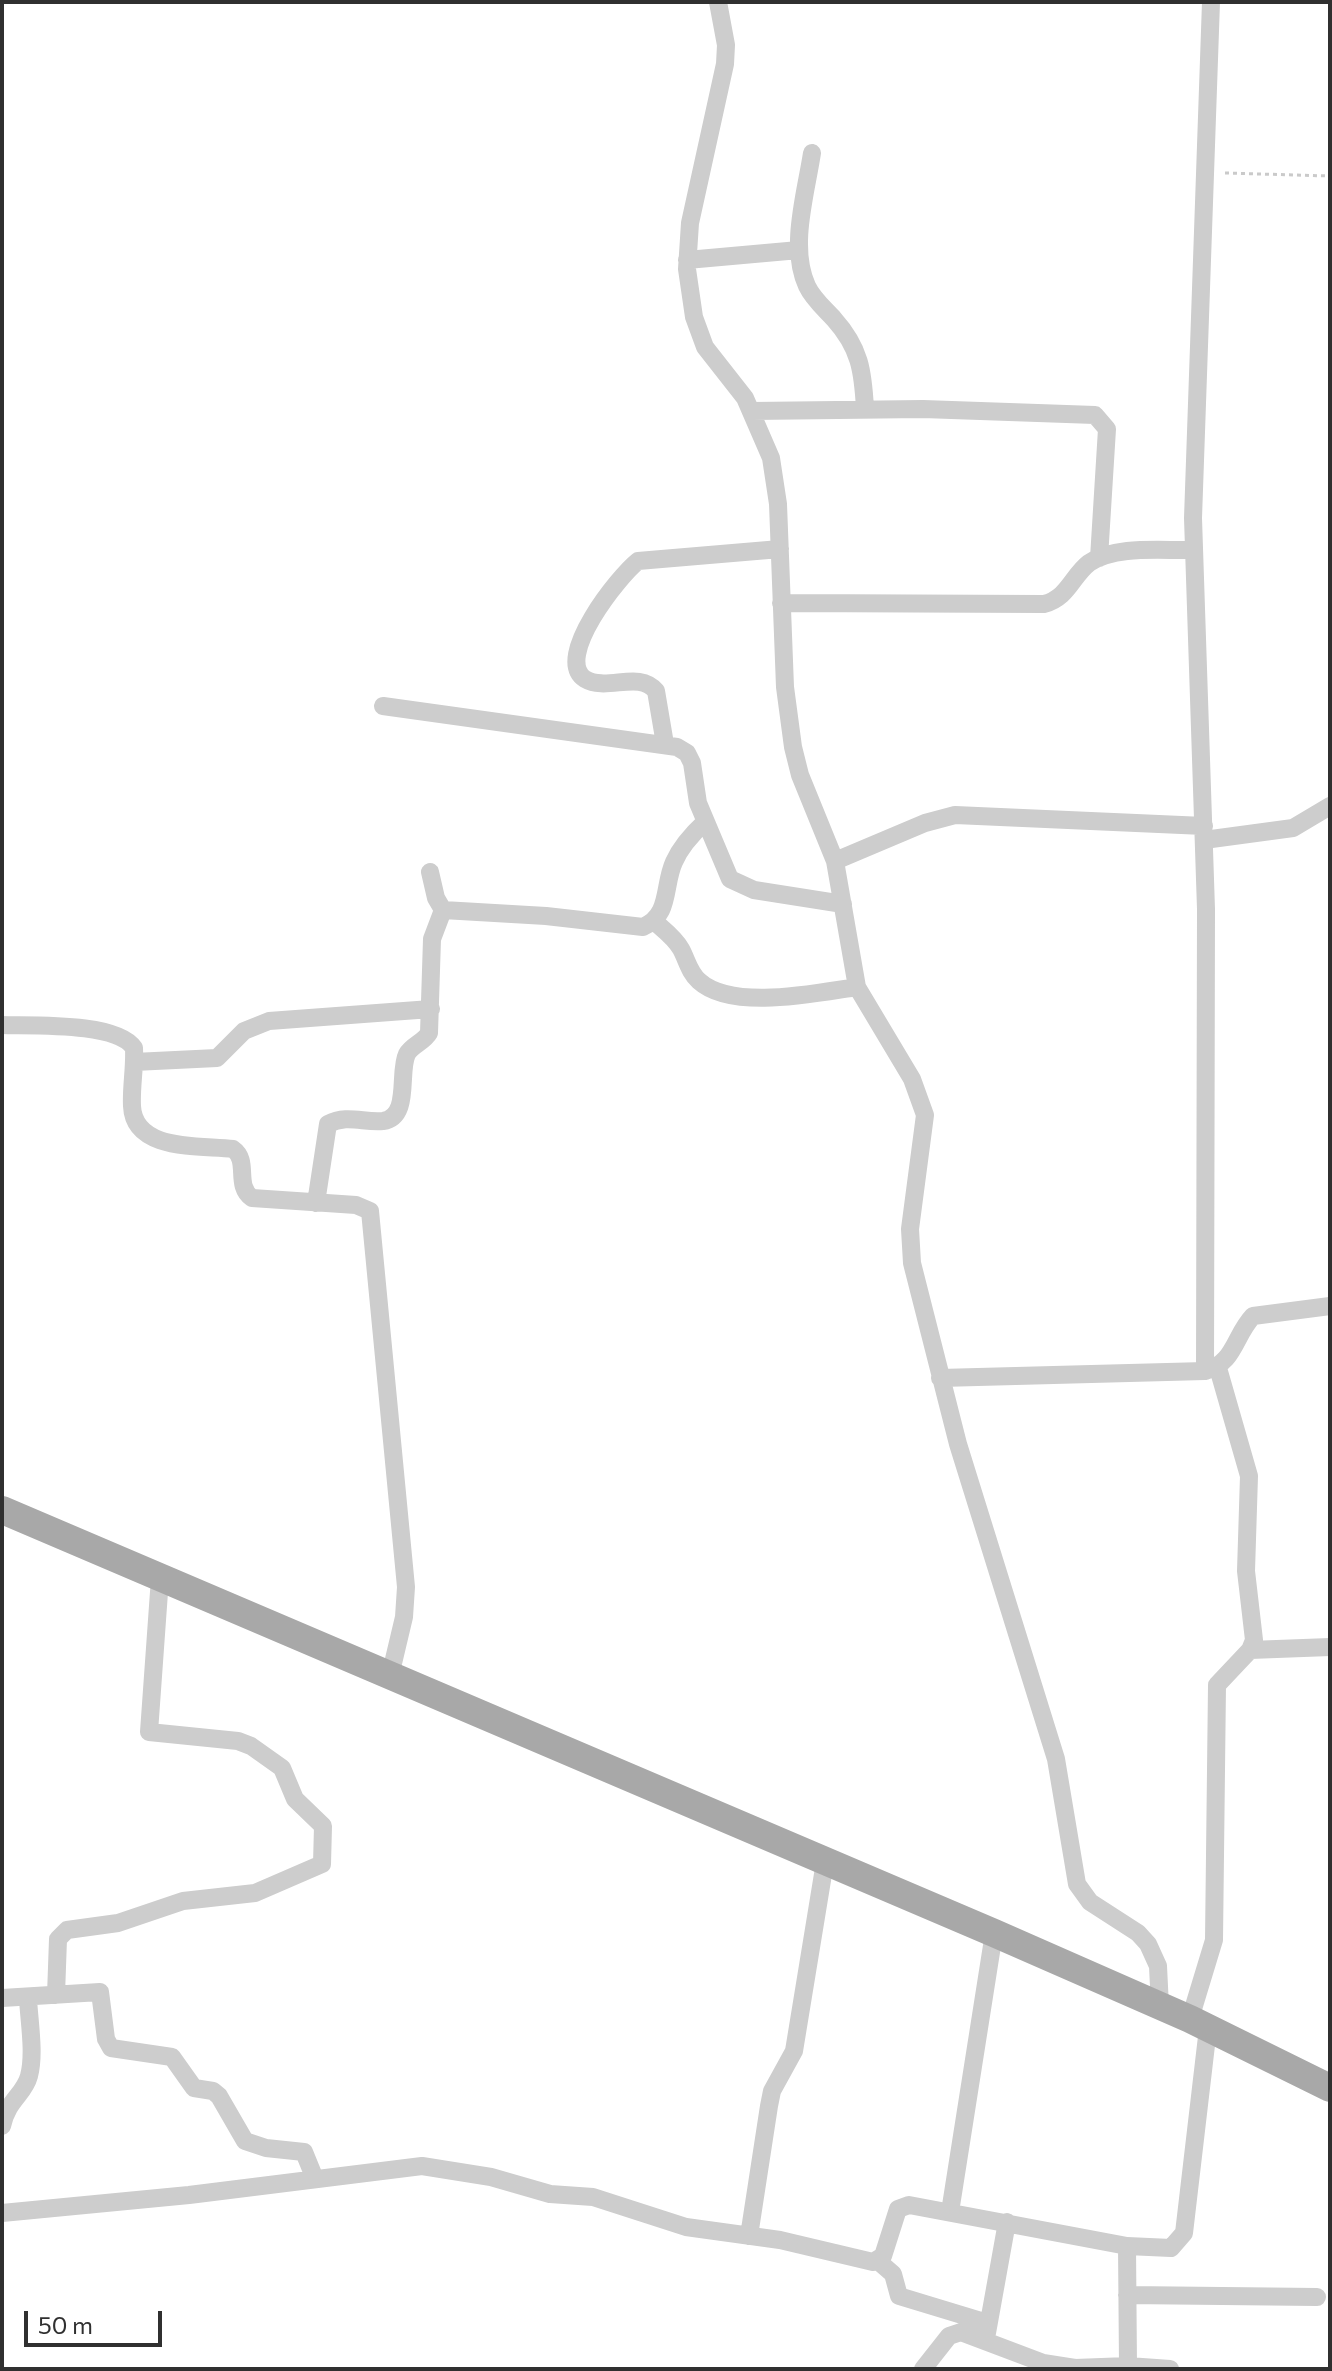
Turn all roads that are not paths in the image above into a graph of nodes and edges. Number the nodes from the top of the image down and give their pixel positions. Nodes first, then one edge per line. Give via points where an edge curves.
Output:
1 (1211, 2) edge
2 (719, 8) edge
3 (812, 153) dead end
4 (799, 250) junction
5 (687, 260) junction
6 (865, 409) junction
7 (752, 411) junction
8 (780, 549) junction
9 (1193, 550) junction
10 (1099, 558) junction
11 (781, 603) junction
12 (383, 706) dead end
13 (665, 744) junction
14 (1330, 806) edge
15 (705, 822) junction
16 (1204, 833) junction
17 (835, 861) junction
18 (430, 872) dead end
19 (843, 904) junction
20 (443, 910) junction
21 (655, 922) junction
22 (857, 987) junction
23 (431, 1009) junction
24 (2, 1025) edge
25 (134, 1062) junction
26 (316, 1203) junction
27 (1330, 1306) edge
28 (1211, 1369) junction
29 (940, 1378) junction
30 (2, 1510) edge
31 (160, 1578) junction
32 (1330, 1647) edge
33 (1250, 1650) junction
34 (390, 1676) junction
35 (825, 1862) junction
36 (994, 1933) junction
37 (56, 1995) junction
38 (2, 1998) edge
39 (28, 1998) junction
40 (1160, 2007) junction
41 (1199, 2024) junction
42 (1330, 2088) edge
43 (2, 2126) edge
44 (315, 2179) junction
45 (950, 2212) junction
46 (2, 2213) edge
47 (1007, 2222) junction
48 (749, 2236) junction
49 (1127, 2246) junction
50 (878, 2261) junction
51 (1127, 2295) junction
52 (1317, 2297) dead end
53 (987, 2332) junction
54 (1128, 2366) junction
55 (923, 2369) edge
56 (1170, 2369) edge

1 - 9 street
2 - 5 street via 726,45 721,86 693,196
3 - 4 street
4 - 5 street
4 - 6 street via 806,285 859,353
5 - 7 street via 688,290 705,347
6 - 7 street
6 - 10 street via 1084,415 1102,420 1107,440
7 - 8 street via 771,458
8 - 11 street
8 - 13 street via 638,561 583,632 575,659 578,670 593,681 651,685
9 - 10 street
9 - 16 street
10 - 11 street via 1086,565 1062,596 1044,604
11 - 17 street via 793,747
12 - 13 street
13 - 15 street via 687,753
14 - 16 street via 1293,828
15 - 19 street via 724,868 738,885
15 - 21 street via 678,853
16 - 17 street via 955,815
16 - 28 street
17 - 19 street
18 - 20 street
19 - 22 street
20 - 21 street via 546,916 628,928
20 - 23 street via 432,939
21 - 22 street via 681,948 693,975 711,989 793,997
22 - 29 street via 912,1079 925,1115 910,1244
23 - 25 street via 269,1021 244,1031 217,1058
23 - 26 street via 429,1033 405,1059 395,1114 382,1121 344,1119 328,1124
24 - 25 street via 119,1036 134,1048
25 - 26 street via 134,1120 145,1133 185,1146 233,1149 242,1161 242,1187 252,1198
26 - 34 street via 356,1205 372,1216 406,1587
27 - 28 street via 1253,1316 1228,1359
28 - 29 street
28 - 33 street via 1249,1476 1246,1571 1255,1628
29 - 40 street via 1056,1759 1077,1884 1090,1902 1148,1944 1158,1966
30 - 31 main road
31 - 34 main road
31 - 37 street via 149,1732 245,1743 282,1768 295,1799 323,1826 322,1864 255,1893 192,1899 118,1923 67,1930 58,1939
32 - 33 street
33 - 41 street via 1217,1685 1214,1940
34 - 35 main road
35 - 36 main road
35 - 48 street via 794,2051 772,2091
36 - 40 main road
36 - 45 street
37 - 39 street
37 - 44 street via 100,1992 111,2048 172,2057 194,2088 219,2096 245,2141 304,2152
38 - 39 street
39 - 43 street via 30,2071 8,2103
40 - 41 main road
41 - 42 main road
41 - 49 street via 1184,2233 1171,2248
44 - 46 street
44 - 48 street via 443,2168 536,2192 593,2197 686,2227
45 - 47 street
45 - 50 street via 902,2205
47 - 49 street
47 - 53 street
48 - 50 street
49 - 51 street
50 - 53 street via 893,2274 899,2296
51 - 52 street
51 - 54 street
53 - 54 street via 1058,2366
53 - 55 street via 954,2333
54 - 56 street

